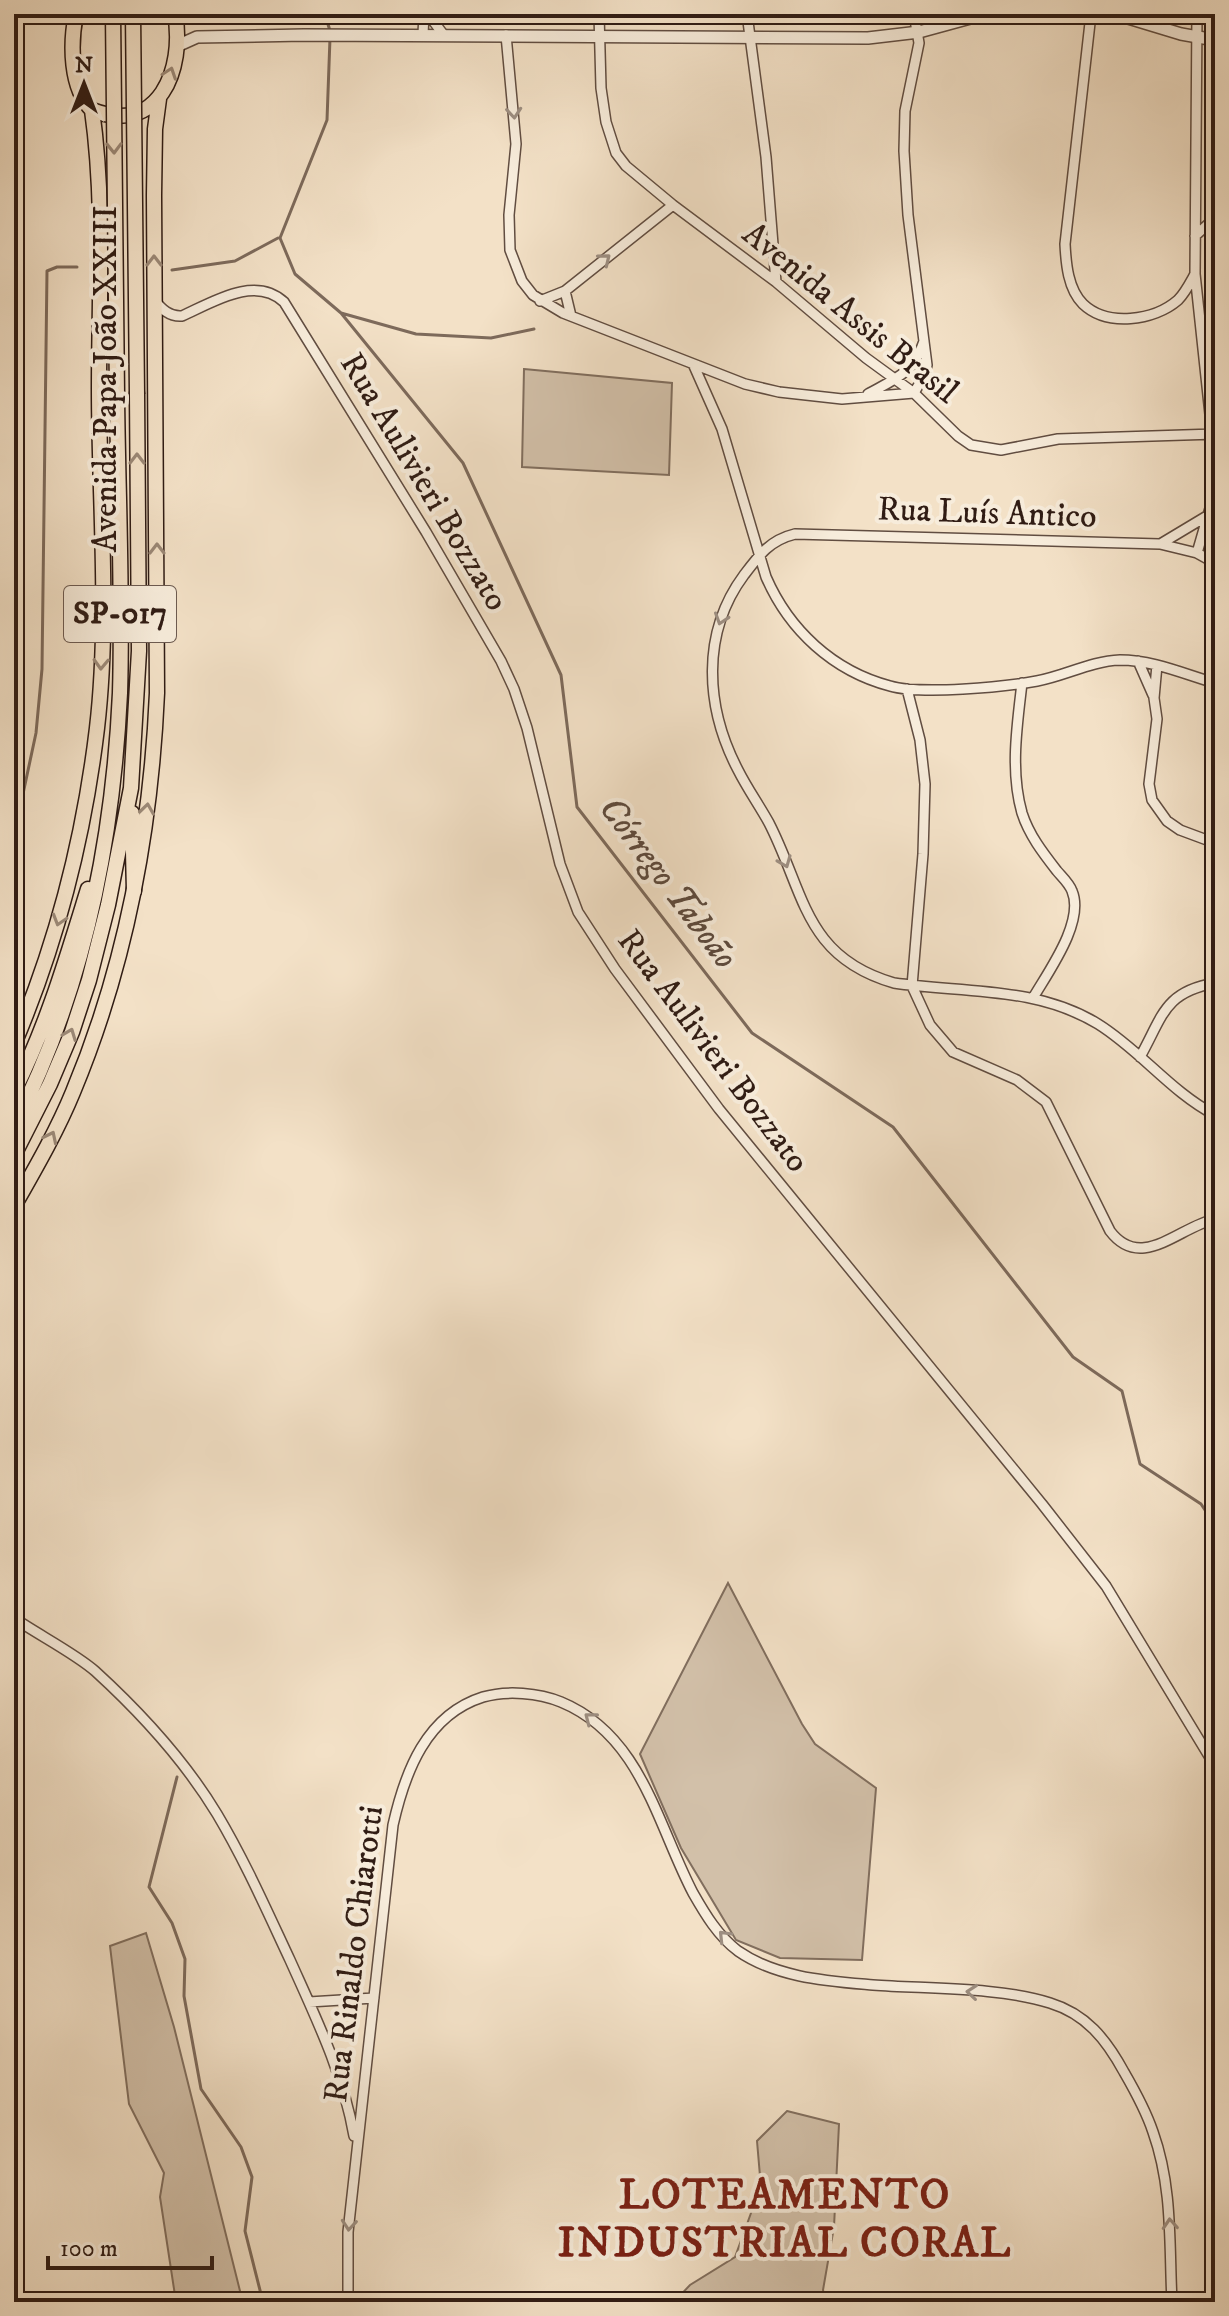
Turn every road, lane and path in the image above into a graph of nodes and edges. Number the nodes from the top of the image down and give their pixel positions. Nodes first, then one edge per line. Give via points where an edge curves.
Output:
1 (76, 14) edge
2 (113, 14) edge
3 (133, 14) edge
4 (426, 14) edge
5 (599, 14) edge
6 (747, 14) edge
7 (914, 14) edge
8 (985, 14) edge
9 (1091, 14) edge
10 (1115, 14) edge
11 (1197, 14) edge
12 (176, 20) edge
13 (919, 32) junction
14 (423, 34) junction
15 (443, 34) junction
16 (506, 35) junction
17 (599, 36) junction
18 (197, 37) junction
19 (1196, 37) junction
20 (750, 39) junction
21 (1215, 40) edge
22 (177, 46) junction
23 (159, 99) junction
24 (92, 110) junction
25 (673, 205) junction
26 (1215, 218) edge
27 (1195, 236) junction
28 (1195, 274) junction
29 (776, 282) junction
30 (565, 291) junction
31 (154, 300) junction
32 (540, 301) junction
33 (571, 316) junction
34 (925, 338) junction
35 (694, 366) junction
36 (895, 379) junction
37 (914, 393) junction
38 (863, 397) junction
39 (1214, 434) edge
40 (1215, 461) edge
41 (1215, 491) edge
42 (1207, 516) junction
43 (1160, 544) junction
44 (760, 553) junction
45 (1197, 553) junction
46 (1215, 563) edge
47 (1138, 661) junction
48 (1157, 665) junction
49 (1022, 683) junction
50 (1215, 683) edge
51 (907, 689) junction
52 (1154, 698) junction
53 (131, 788) junction
54 (106, 831) junction
55 (1215, 843) edge
56 (134, 891) junction
57 (1215, 983) edge
58 (912, 986) junction
59 (1033, 998) junction
60 (14, 1044) edge
61 (1140, 1057) junction
62 (14, 1091) edge
63 (1215, 1115) edge
64 (14, 1126) edge
65 (14, 1155) edge
66 (14, 1206) edge
67 (1215, 1219) edge
68 (14, 1618) edge
69 (1215, 1766) edge
70 (374, 1998) junction
71 (309, 2002) junction
72 (356, 2148) junction
73 (348, 2302) edge
74 (1172, 2302) edge

1 - 24 main road, Avenida Papa João XXIII via 77,84
2 -> 54 main road, Avenida Papa João XXIII / SP-017, bridge via 119,694
53 -> 3 main road, Avenida Papa João XXIII / SP-017, bridge via 139,651
4 - 14 street
4 - 15 street
5 - 17 street, Avenida Assis Brasil
6 - 20 street
7 - 13 street
8 - 13 street
9 - 28 street via 1065,244 1073,288 1083,304 1100,314 1133,319 1177,301
10 - 19 street
11 - 19 street
12 - 18 street
12 - 22 main road, Avenida Papa João XXIII
13 - 20 street
13 - 34 street via 905,111 904,151
14 - 15 street
14 - 18 street
15 - 16 street
16 - 17 street
16 -> 32 street via 516,144 510,250 522,281
17 - 20 street
17 - 25 street, Avenida Assis Brasil via 601,88 616,153
18 - 22 street
19 - 21 street
19 - 27 street
20 - 29 street
23 -> 22 main road, Avenida Papa João XXIII
23 - 24 main road via 137,114 120,117
31 -> 23 main road, Avenida Papa João XXIII
24 -> 60 main road, Avenida Papa João XXIII via 99,188 102,615 97,726 73,869
25 - 29 street, Avenida Assis Brasil
30 -> 25 street
26 - 27 street
27 - 28 street
28 - 39 street
29 - 36 street, Avenida Assis Brasil
30 - 32 street
30 - 33 street
56 -> 31 main road, Avenida Papa João XXIII via 154,764 157,693
31 - 69 street, Rua Aulivieri Bozzato via 175,316 258,289 273,292 284,302 501,661 527,728 560,864 578,912 719,1109 1106,1586
32 - 33 street
33 - 35 street
34 - 36 street via 918,359
34 - 37 street via 925,374
35 - 38 street via 779,392
35 - 44 street via 722,429
36 - 37 street, Avenida Assis Brasil
36 - 38 street
37 - 38 street
37 - 39 street, Avenida Assis Brasil via 958,436 985,448 1058,439
39 - 40 street
41 - 42 street
42 - 43 street
42 - 45 street
43 - 44 street, Rua Luís Antico via 795,534 780,537
43 - 45 street, Rua Luís Antico
44 - 51 street via 775,598 798,631 825,655 889,686
44 -> 58 street via 736,585 715,641 712,689 728,749 823,940 879,979
45 - 46 street, Rua Luís Antico
47 - 48 street
47 - 49 street via 1107,661
47 - 52 street
48 - 50 street
48 - 52 street
49 - 51 street
49 - 59 street via 1016,772 1022,813 1038,845 1072,889 1074,906 1065,942
51 - 58 street via 925,784
52 - 55 street via 1152,800 1173,826
53 - 56 main road
65 -> 53 main road, Avenida Papa João XXIII / SP-017 via 50,1084 89,980
54 - 62 main road via 62,974
54 - 64 main road, Avenida Papa João XXIII / SP-017 via 76,975
66 -> 56 main road, Avenida Papa João XXIII via 94,1038
57 - 61 street via 1178,994
58 - 59 street
58 - 67 street via 930,1025 953,1052 1017,1080 1046,1102 1117,1241 1139,1249 1153,1246
59 - 61 street via 1075,1011
61 - 63 street
68 - 71 street via 93,1669 186,1770 248,1870
70 - 71 street
70 - 72 street, Rua Rinaldo Chiarotti
74 -> 70 street, Rua Rinaldo Chiarotti via 1167,2188 1153,2130 1113,2052 1092,2025 1072,2012 1018,1996 831,1981 793,1974 738,1951 702,1910 631,1762 610,1734 581,1710 550,1697 486,1696 443,1719 425,1740 400,1792 393,1825
71 - 72 street via 341,2079
72 -> 73 street, Rua Rinaldo Chiarotti

